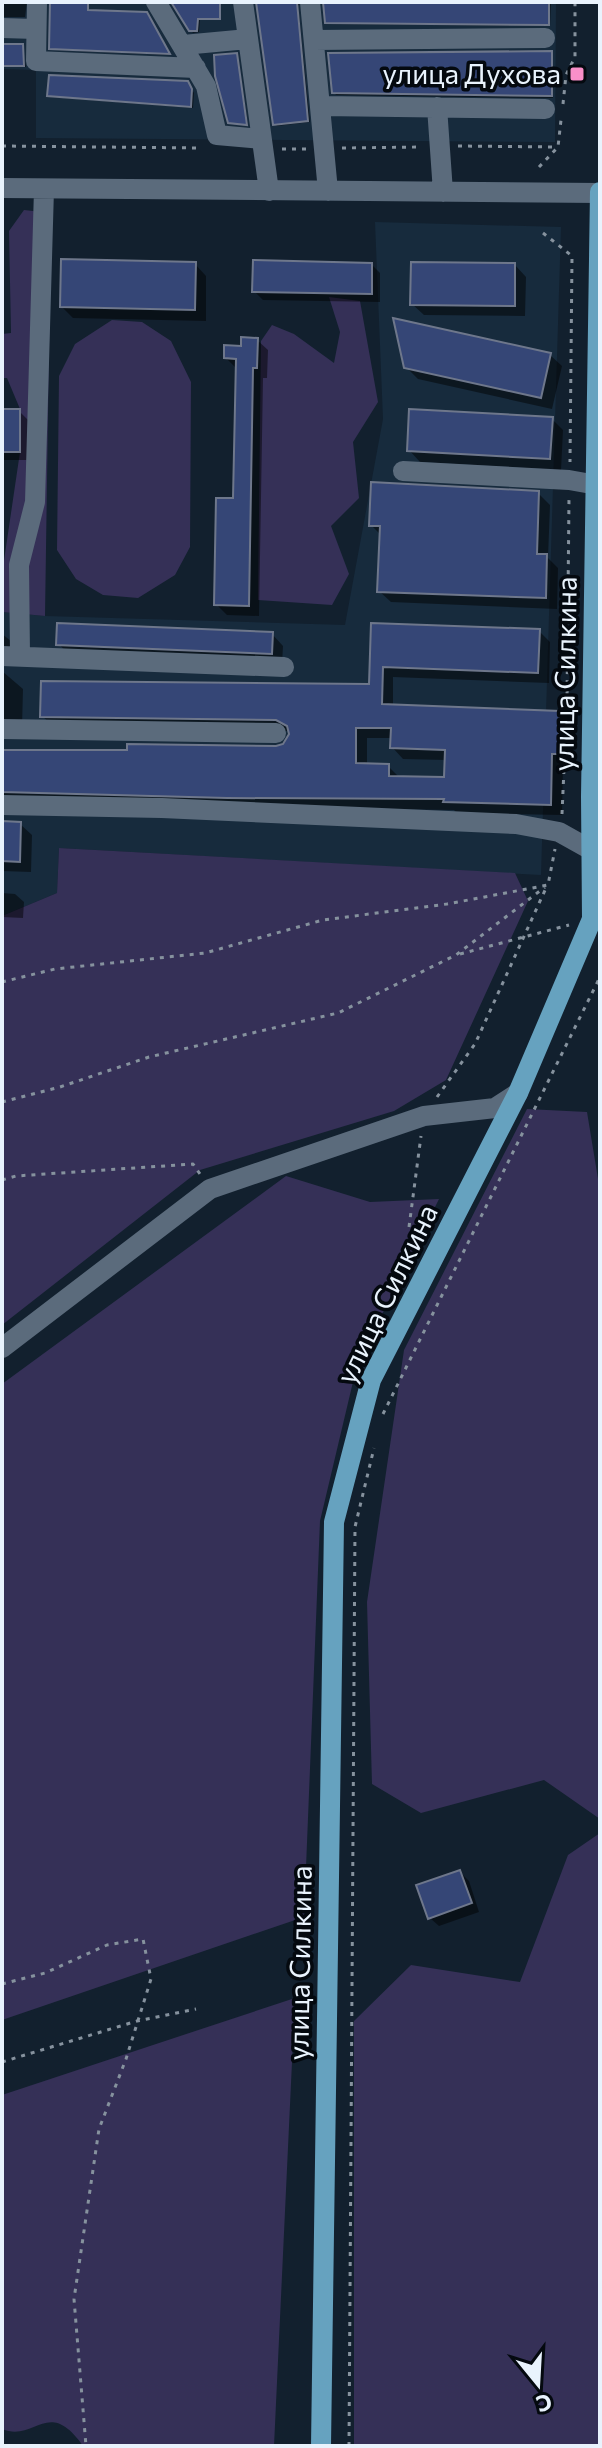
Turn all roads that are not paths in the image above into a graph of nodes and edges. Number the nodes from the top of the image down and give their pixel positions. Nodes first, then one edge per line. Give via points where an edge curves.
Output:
1 (37, 2) edge
2 (156, 2) edge
3 (243, 2) edge
4 (310, 2) edge
5 (2, 28) edge
6 (36, 29) junction
7 (545, 38) dead end
8 (248, 39) junction
9 (314, 40) junction
10 (183, 45) junction
11 (196, 68) junction
12 (322, 106) junction
13 (437, 107) junction
14 (557, 110) road end
15 (261, 139) junction
16 (2, 188) edge
17 (44, 189) junction
18 (269, 191) junction
19 (328, 191) junction
20 (443, 192) junction
21 (600, 193) edge
22 (403, 471) dead end
23 (597, 485) junction
24 (11, 656) edge
25 (596, 660) edge
26 (284, 667) dead end
27 (2, 729) edge
28 (276, 733) dead end
29 (2, 805) edge
30 (596, 851) edge
31 (518, 1093) junction
32 (2, 1348) edge
33 (321, 2446) edge

1 - 6 street
2 - 10 street
3 - 8 street
4 - 9 street
5 - 6 street
6 - 11 street via 36,61
7 - 9 street
8 - 10 street
8 - 15 street
9 - 12 street
10 - 11 street
11 - 15 street via 206,86 217,135
12 - 13 street
12 - 19 street
13 - 14 street
13 - 20 street
15 - 18 street
16 - 17 street
17 - 18 street
17 - 24 street via 35,502 19,565
18 - 19 street
19 - 20 street
20 - 21 street
21 - 23 main road, улица Силкина
22 - 23 street
23 - 25 main road, улица Силкина
24 - 26 street
25 - 30 main road, улица Силкина
27 - 28 street
29 - 30 street via 516,824 559,832
30 - 31 main road, улица Силкина via 592,919
31 - 32 street via 495,1108 424,1116 210,1189
31 - 33 main road, улица Силкина via 371,1380 334,1522

